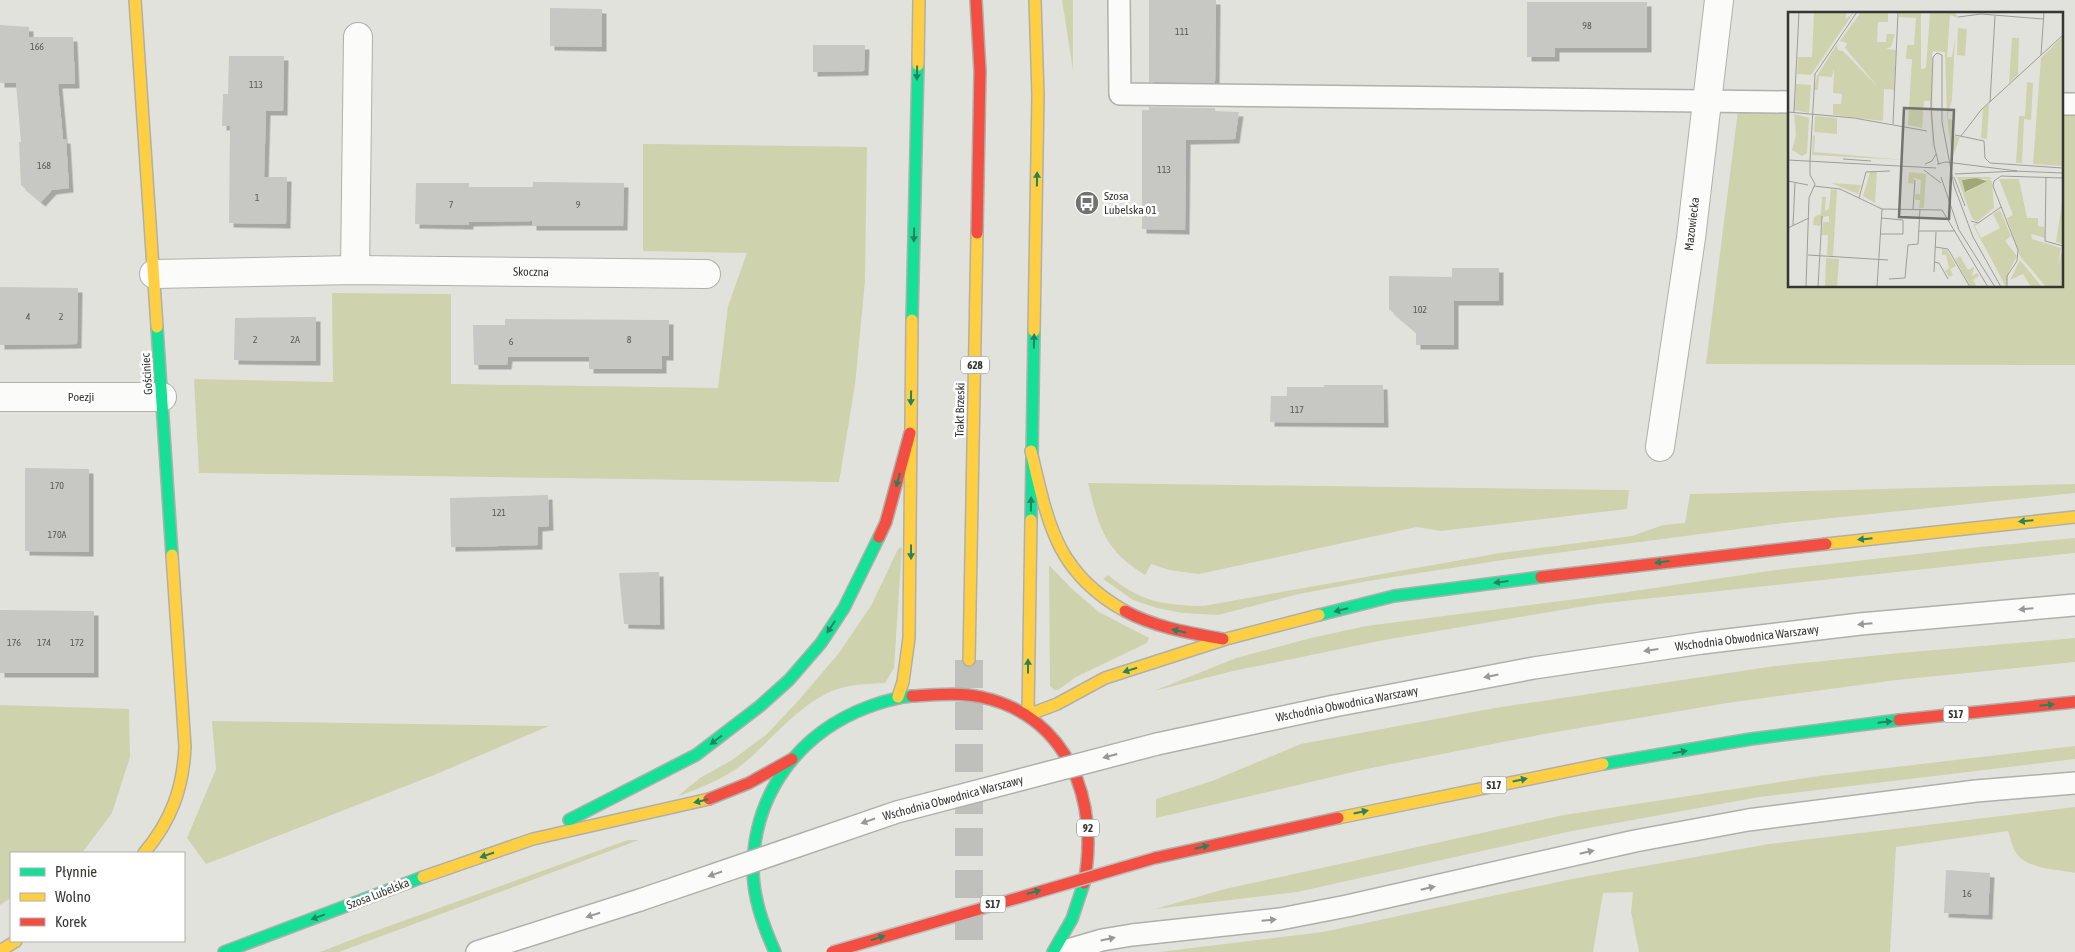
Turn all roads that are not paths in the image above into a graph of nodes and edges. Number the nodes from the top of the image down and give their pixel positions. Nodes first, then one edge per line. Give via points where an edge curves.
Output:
1 (135, 0) edge
2 (919, 0) edge
3 (976, 0) edge
4 (988, 0) edge
5 (1035, 0) edge
6 (1119, 0) edge
7 (1719, 0) edge
8 (358, 37) dead end
9 (980, 71) junction
10 (1707, 102) junction
11 (1788, 102) edge
12 (2062, 104) edge
13 (2075, 104) edge
14 (355, 270) junction
15 (154, 274) junction
16 (706, 274) dead end
17 (0, 397) edge
18 (162, 397) junction
19 (910, 433) junction
20 (1660, 447) dead end
21 (1031, 451) junction
22 (2075, 517) edge
23 (2075, 605) edge
24 (1226, 639) junction
25 (969, 660) tunnel mouth
26 (898, 697) junction
27 (2075, 702) edge
28 (1028, 715) junction
29 (792, 759) junction
30 (2075, 783) edge
31 (534, 839) junction
32 (145, 852) edge
33 (14, 942) edge
34 (0, 951) edge
35 (224, 952) edge
36 (477, 952) edge
37 (775, 952) edge
38 (832, 952) edge
39 (1053, 952) edge
40 (1061, 952) edge

1 - 15 main road, Gościniec
2 -> 19 main road
3 - 9 main road, Trakt Brzeski / 628
4 - 9 main road, Trakt Brzeski / 628
21 -> 5 main road via 1038,95
6 - 10 lane via 1120,94
7 - 10 street, Mazowiecka
8 - 14 street
9 - 25 main road, Trakt Brzeski / 628
10 - 11 lane
10 - 20 street, Mazowiecka via 1691,238
12 - 13 lane
14 - 15 street, Skoczna
14 - 16 street, Skoczna
15 - 18 main road, Gościniec
17 - 18 street, Poezji
18 - 32 main road, Gościniec via 185,747 184,775 166,824
19 -> 26 main road via 909,638
19 -> 31 main road via 886,522 870,558 821,643 788,680 696,755
24 -> 21 main road via 1149,623 1127,614 1080,579 1060,548 1047,514
28 -> 21 main road
22 -> 24 main road via 1720,555 1394,596
23 -> 36 lane, Wschodnia Obwodnica Warszawy, bridge via 1860,624 1554,665 1334,706 1157,744 897,812
24 -> 28 main road via 1105,678 1057,704
26 - 28 main road, 92 via 942,693 972,695
26 - 29 main road, 92 via 836,722 810,740
38 -> 27 main road, S17, bridge via 1155,858 1556,773 1837,727
28 - 39 main road, 92 via 1076,772 1086,804 1090,842 1085,886 1074,916
29 -> 31 main road via 714,798
29 - 37 main road, 92 via 772,788 754,844 752,872 756,901
40 -> 30 lane via 1132,935 1280,919 1328,910 1635,841 1748,820 1976,791
31 -> 35 main road, Szosa Lubelska via 433,873
33 - 34 main road

